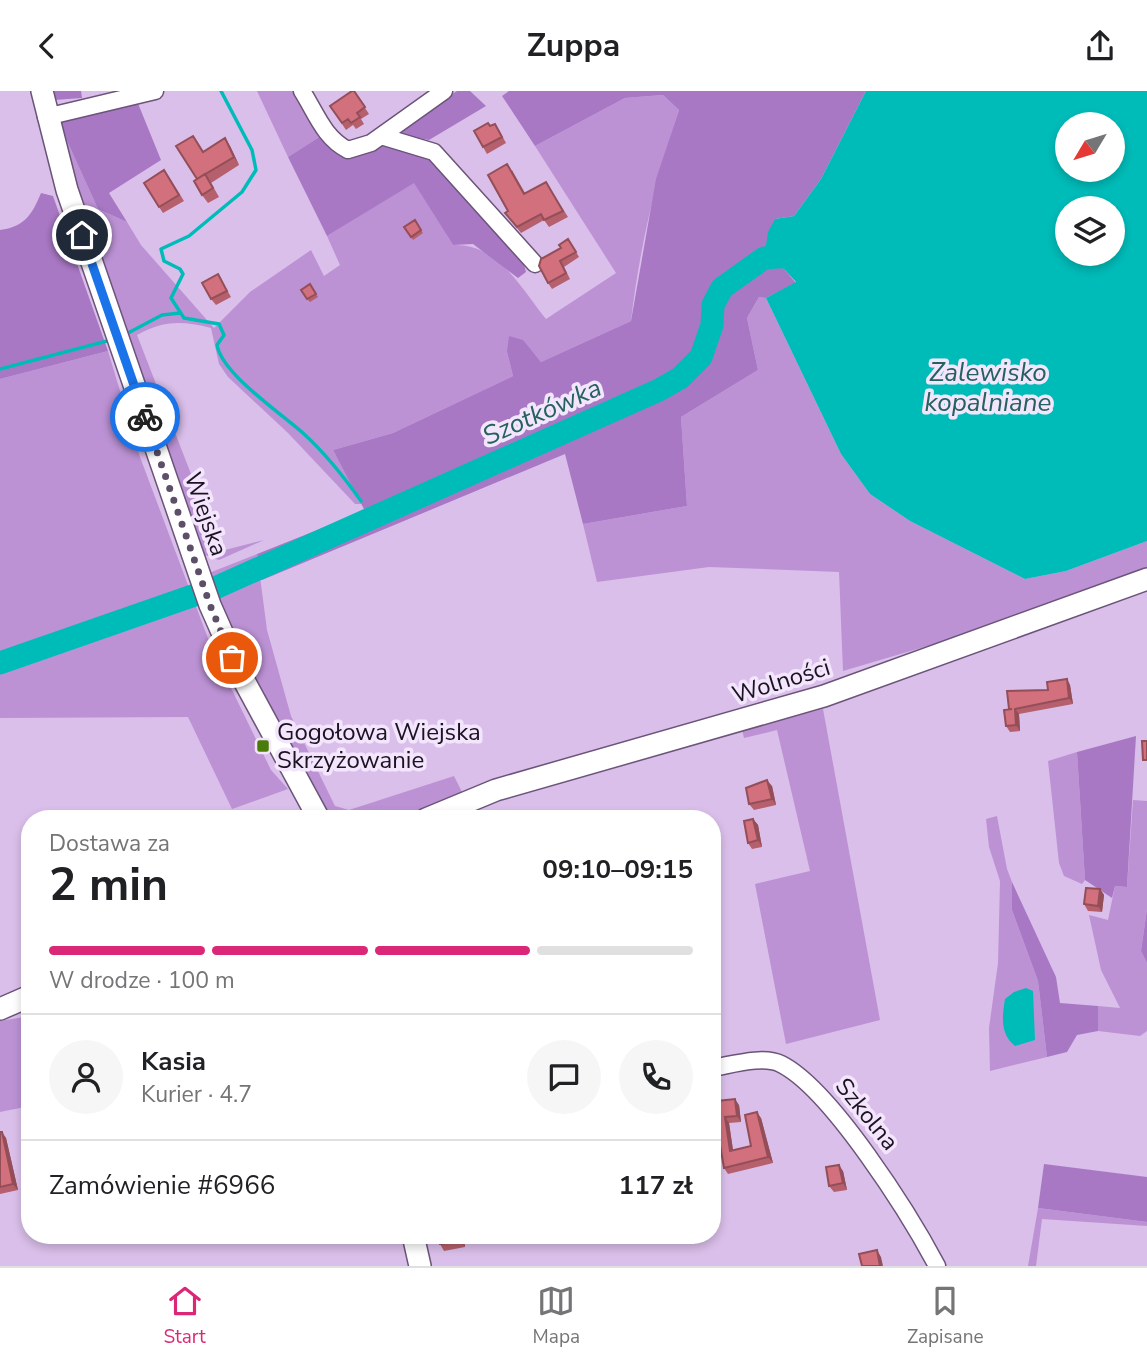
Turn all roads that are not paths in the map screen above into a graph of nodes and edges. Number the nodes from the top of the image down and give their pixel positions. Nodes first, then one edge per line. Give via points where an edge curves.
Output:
1 (42, 91) edge
2 (155, 91) edge
3 (302, 91) edge
4 (444, 91) edge
5 (46, 117) junction
6 (381, 136) junction
7 (535, 264) dead end
8 (1147, 579) edge
9 (314, 810) edge
10 (448, 810) edge
11 (21, 1000) edge
12 (0, 1009) edge
13 (721, 1067) edge
14 (415, 1244) edge
15 (420, 1266) edge
16 (937, 1266) edge

1 - 5 street, Wiejska
2 - 5 street
3 - 6 street via 335,144 348,150 361,148
4 - 6 street
5 - 9 street, Wiejska via 210,605 241,675
6 - 7 street via 434,152
8 - 10 street, Wolności via 824,697 496,790
11 - 12 street
13 - 16 street, Szkolna via 779,1062 808,1084 876,1166
14 - 15 street

